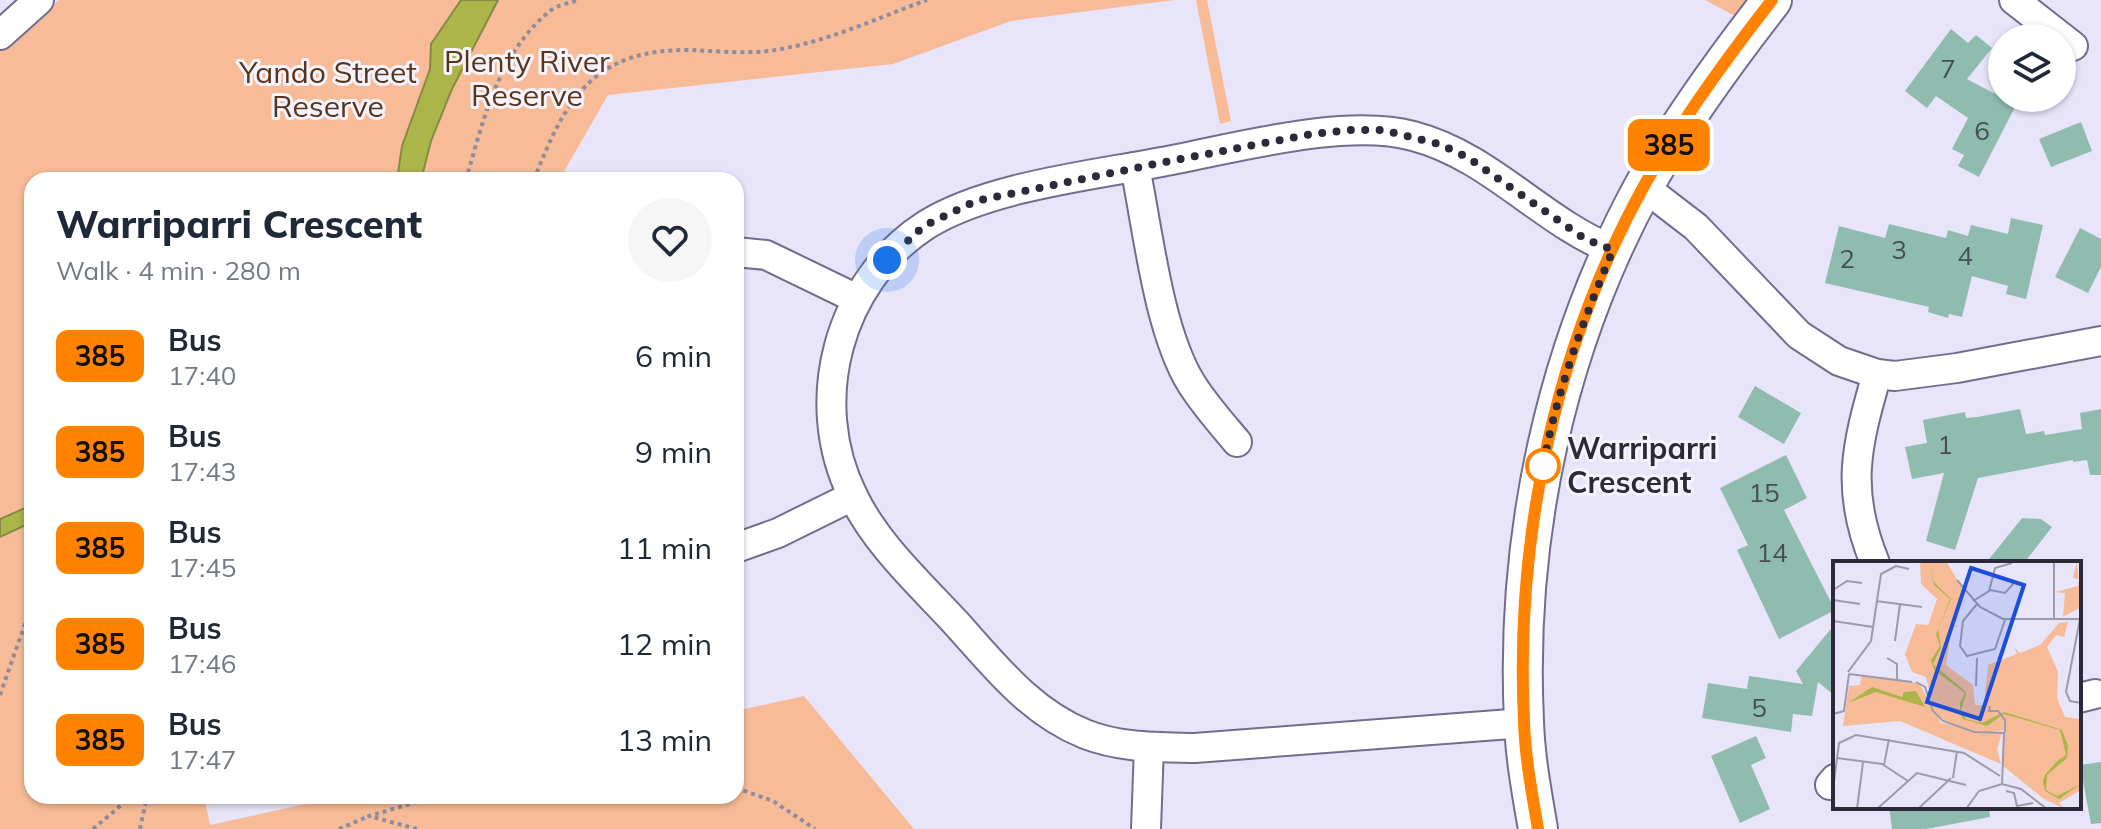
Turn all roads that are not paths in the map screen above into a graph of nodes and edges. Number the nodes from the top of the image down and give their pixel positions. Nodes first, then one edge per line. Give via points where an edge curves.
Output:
1 (39, 0) edge
2 (1772, 0) edge
3 (2014, 0) edge
4 (2045, 24) edge
5 (0, 35) edge
6 (1135, 167) junction
7 (1644, 187) junction
8 (1613, 250) junction
9 (744, 253) edge
10 (857, 299) junction
11 (2101, 341) edge
12 (1877, 374) junction
13 (1237, 442) dead end
14 (853, 496) junction
15 (744, 545) edge
16 (1874, 561) edge
17 (1524, 723) junction
18 (1149, 747) junction
19 (1146, 829) edge
20 (1538, 829) edge

1 - 5 street
2 - 7 street via 1702,93
3 - 4 street
6 - 8 street via 1312,134 1396,133 1467,157 1563,225
6 - 10 street via 1004,194 950,211 897,248
6 - 13 street via 1177,355 1190,382
7 - 8 street
7 - 12 street via 1696,227 1805,341 1839,361
8 - 17 street via 1564,378 1547,444 1526,581
9 - 10 street via 766,255
10 - 14 street via 836,356 831,394 839,457
11 - 12 street via 1920,374
12 - 16 street via 1856,462 1862,523
14 - 15 street
14 - 18 street via 876,533 1012,686 1087,735
17 - 18 street
17 - 20 street
18 - 19 street

